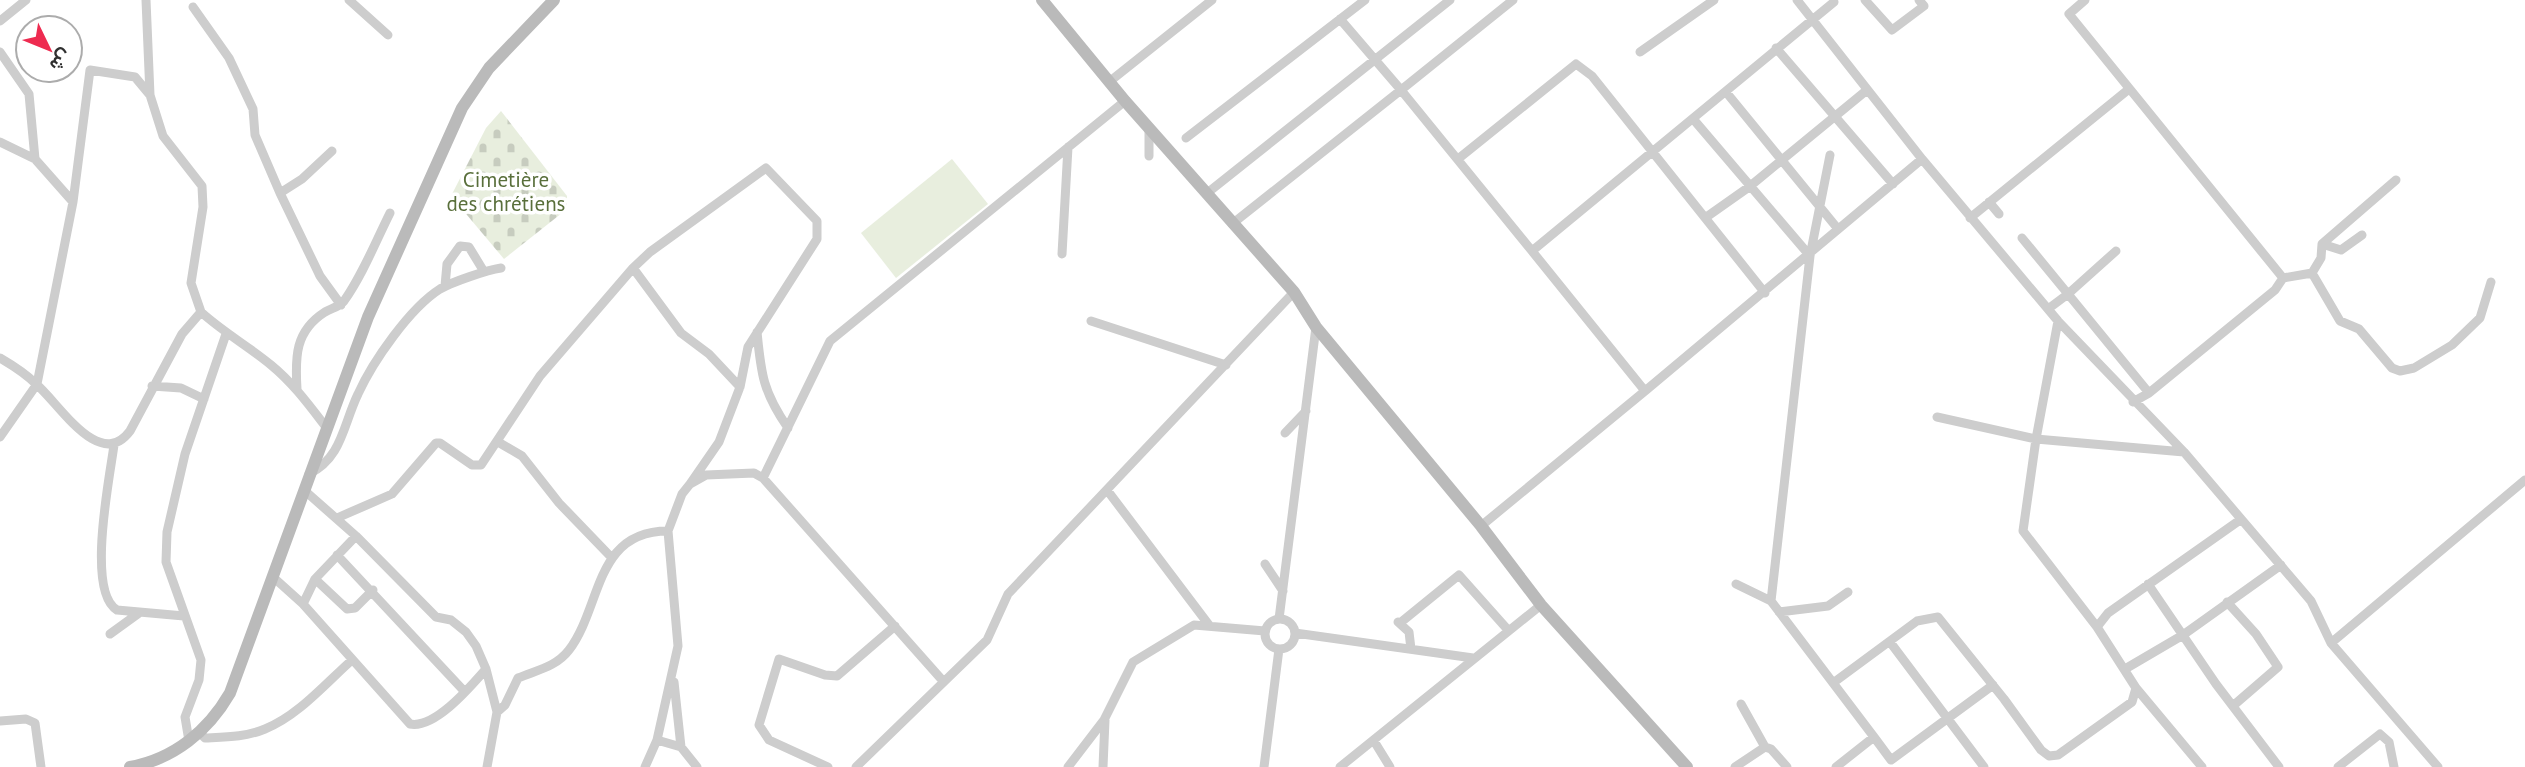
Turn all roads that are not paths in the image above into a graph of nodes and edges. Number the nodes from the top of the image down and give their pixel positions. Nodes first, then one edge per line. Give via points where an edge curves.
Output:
1 (26, 0) edge
2 (146, 0) edge
3 (349, 0) edge
4 (554, 0) edge
5 (1042, 0) edge
6 (1212, 0) edge
7 (1365, 0) edge
8 (1450, 0) edge
9 (1513, 0) edge
10 (1714, 0) edge
11 (1797, 0) edge
12 (1865, 0) edge
13 (1919, 0) edge
14 (2085, 0) edge
15 (1835, 1) edge
16 (193, 7) dead end
17 (1340, 19) junction
18 (1812, 19) junction
19 (0, 21) edge
20 (388, 35) dead end
21 (1776, 48) junction
22 (0, 52) edge
23 (1640, 52) dead end
24 (1375, 60) junction
25 (1109, 82) junction
26 (2129, 89) junction
27 (1401, 90) junction
28 (1867, 90) junction
29 (1726, 92) junction
30 (150, 95) junction
31 (1125, 101) junction
32 (1836, 116) junction
33 (1695, 120) junction
34 (1149, 129) junction
35 (1186, 138) dead end
36 (1, 146) edge
37 (1068, 147) junction
38 (332, 151) dead end
39 (1653, 153) junction
40 (1830, 155) dead end
41 (1149, 156) dead end
42 (35, 159) junction
43 (1458, 159) junction
44 (1922, 159) junction
45 (1781, 161) junction
46 (2396, 180) dead end
47 (1894, 184) junction
48 (1749, 187) junction
49 (280, 192) junction
50 (1206, 194) junction
51 (72, 202) junction
52 (1989, 202) junction
53 (1819, 206) junction
54 (390, 213) dead end
55 (1999, 214) dead end
56 (1705, 218) junction
57 (1970, 218) junction
58 (1232, 224) junction
59 (1838, 229) junction
60 (2362, 235) dead end
61 (2022, 238) dead end
62 (2322, 244) junction
63 (1532, 251) junction
64 (2116, 251) dead end
65 (1062, 254) dead end
66 (1810, 256) junction
67 (501, 268) dead end
68 (633, 268) junction
69 (484, 270) junction
70 (2312, 273) junction
71 (2283, 278) junction
72 (2491, 282) dead end
73 (445, 286) junction
74 (1294, 292) junction
75 (1765, 293) junction
76 (2068, 294) junction
77 (341, 305) junction
78 (2048, 309) junction
79 (201, 312) junction
80 (1091, 321) dead end
81 (2059, 321) junction
82 (1317, 327) junction
83 (757, 331) junction
84 (226, 334) junction
85 (0, 348) edge
86 (3, 360) edge
87 (1226, 365) junction
88 (37, 384) junction
89 (152, 386) junction
90 (740, 387) junction
91 (297, 389) junction
92 (1645, 391) junction
93 (2149, 393) junction
94 (204, 399) junction
95 (2133, 401) junction
96 (1306, 411) junction
97 (1937, 417) dead end
98 (327, 426) junction
99 (788, 428) junction
100 (1285, 433) dead end
101 (0, 437) edge
102 (2036, 439) junction
103 (498, 442) junction
104 (114, 444) junction
105 (2184, 452) junction
106 (309, 474) junction
107 (759, 475) junction
108 (2525, 480) edge
109 (690, 484) junction
110 (304, 490) junction
111 (1107, 490) junction
112 (337, 518) junction
113 (2240, 520) junction
114 (1481, 526) junction
115 (668, 531) junction
116 (356, 536) junction
117 (337, 555) junction
118 (612, 558) junction
119 (1265, 564) dead end
120 (2281, 565) junction
121 (272, 577) junction
122 (315, 579) junction
123 (1735, 584) dead end
124 (2148, 584) junction
125 (373, 590) junction
126 (1283, 592) junction
127 (1848, 592) dead end
128 (1772, 601) junction
129 (2227, 602) junction
130 (303, 604) junction
131 (1541, 605) junction
132 (1779, 612) junction
133 (141, 613) junction
134 (184, 616) junction
135 (1279, 619) junction
136 (1209, 625) junction
137 (895, 626) junction
138 (2097, 627) junction
139 (1508, 630) junction
140 (1265, 631) junction
141 (1294, 633) junction
142 (110, 634) dead end
143 (2183, 635) junction
144 (1890, 642) junction
145 (2331, 643) junction
146 (1279, 649) junction
147 (1411, 649) junction
148 (1473, 658) junction
149 (352, 660) junction
150 (486, 669) junction
151 (2125, 669) junction
152 (673, 673) junction
153 (943, 681) junction
154 (1833, 683) junction
155 (1993, 685) junction
156 (2136, 688) junction
157 (465, 692) junction
158 (1741, 704) dead end
159 (2234, 705) junction
160 (497, 712) junction
161 (1106, 717) junction
162 (1948, 718) junction
163 (0, 721) edge
164 (195, 737) junction
165 (1874, 737) junction
166 (657, 740) junction
167 (1374, 741) junction
168 (681, 747) junction
169 (1765, 747) junction
170 (2054, 757) junction
171 (1894, 764) edge
172 (41, 767) edge
173 (130, 767) edge
174 (486, 767) edge
175 (645, 767) edge
176 (697, 767) edge
177 (828, 767) edge
178 (856, 767) edge
179 (1068, 767) edge
180 (1103, 767) edge
181 (1264, 767) edge
182 (1340, 767) edge
183 (1390, 767) edge
184 (1686, 767) edge
185 (1735, 767) edge
186 (1787, 767) edge
187 (1836, 767) edge
188 (1984, 767) edge
189 (2061, 767) edge
190 (2202, 767) edge
191 (2279, 767) edge
192 (2338, 767) edge
193 (2394, 767) edge
194 (2438, 767) edge

1 - 19 street
2 - 30 street
3 - 20 street
4 - 98 main road via 489,68 462,108 368,317
5 - 25 main road
6 - 25 street
7 - 17 street
8 - 24 street
9 - 27 street
10 - 23 street
11 - 18 street
12 - 13 street via 1892,30 1924,6
14 - 26 street via 2069,13
15 - 18 street
16 - 49 street via 229,58 253,109 255,135
17 - 24 street
17 - 35 street
18 - 21 street
18 - 28 street
21 - 29 street
21 - 32 street
22 - 42 street via 29,94
24 - 27 street
24 - 50 street
25 - 31 main road
26 - 52 street
26 - 71 street
27 - 43 street
27 - 58 street
28 - 32 street
28 - 44 street
29 - 33 street
29 - 45 street
30 - 51 street via 135,77 90,70
30 - 79 street via 163,136 202,186 191,283
31 - 34 main road
31 - 37 street
32 - 45 street
32 - 47 street
33 - 39 street
33 - 48 street
34 - 41 street
34 - 50 main road
36 - 42 street
37 - 65 street
37 - 99 street via 830,341
38 - 49 street
39 - 43 street via 1592,76 1576,64
39 - 56 street
39 - 63 street
40 - 53 street
42 - 51 street
43 - 63 street
44 - 47 street
44 - 57 street
45 - 48 street
45 - 53 street
46 - 62 street
47 - 59 street
48 - 56 street
48 - 66 street
49 - 77 street via 320,276
50 - 58 main road
51 - 88 street
52 - 55 street
52 - 57 street
53 - 59 street
53 - 66 street
54 - 77 street
56 - 75 street
57 - 78 street
58 - 74 main road
59 - 66 street
60 - 62 street via 2341,250
61 - 76 street
62 - 70 street via 2321,258
63 - 92 street
64 - 76 street
66 - 75 street
66 - 128 street
67 - 69 street
68 - 83 street via 766,168 820,229
68 - 90 street via 681,333
68 - 103 street via 548,366
69 - 73 street
69 - 73 street via 469,247 460,246 447,264
70 - 71 street
70 - 72 street via 2340,321 2359,329 2392,368 2400,371 2414,368 2452,345 2480,318
71 - 93 street via 2275,290
73 - 106 street via 390,343 359,391 333,457
74 - 82 main road
74 - 87 street
75 - 92 street
76 - 78 street
76 - 93 street
77 - 91 street via 312,323 299,341
78 - 81 street
79 - 84 street
79 - 89 street via 182,334
80 - 87 street
81 - 95 street
81 - 102 street
82 - 96 street
82 - 114 main road
83 - 90 street via 748,347
83 - 99 street via 769,401
84 - 91 street
84 - 94 street
85 - 86 street
86 - 88 street
87 - 111 street
88 - 101 street
88 - 104 street via 93,440
89 - 94 street via 181,388
89 - 104 street via 130,431
90 - 109 street via 719,442
91 - 98 street
92 - 114 street
93 - 95 street
94 - 134 street via 184,454 167,532 166,562
95 - 105 street
96 - 100 street
96 - 126 street
97 - 102 street
98 - 106 main road
99 - 107 street
102 - 105 street
102 - 138 street via 2023,531
103 - 112 street via 477,467 441,442 430,447 392,494
103 - 118 street via 522,456
104 - 133 street via 102,509 103,585 112,607
105 - 113 street
106 - 110 main road
107 - 109 street via 706,475
107 - 137 street
108 - 145 street
109 - 115 street
110 - 112 street
110 - 121 main road
111 - 136 street
111 - 153 street via 1008,594 987,640
112 - 116 street
113 - 120 street
113 - 124 street
114 - 131 main road
115 - 118 street via 634,537
115 - 152 street via 678,646
116 - 117 street
116 - 150 street via 436,617 451,620 466,632
117 - 122 street
117 - 125 street
118 - 160 street via 569,650 547,668 518,678
119 - 126 street
120 - 129 street
120 - 145 street via 2311,601
121 - 130 street
121 - 164 main road via 230,694 217,716
122 - 125 street via 347,608 355,608
122 - 130 street
123 - 128 street
124 - 138 street via 2108,613
124 - 143 street
125 - 157 street
126 - 135 street
127 - 132 street via 1828,606
128 - 132 street
129 - 143 street
129 - 159 street via 2278,667
130 - 149 street
131 - 139 street
131 - 184 main road
132 - 154 street
133 - 134 street
133 - 142 street
134 - 164 street via 201,660 185,717
135 - 140 street via 1270,622
135 - 141 street via 1288,621
136 - 140 street
136 - 161 street via 1194,625 1133,662
137 - 153 street
137 - 177 street via 837,676 779,659 759,725 762,733
138 - 151 street
139 - 147 street via 1459,575 1399,623 1409,632
139 - 148 street
140 - 146 street via 1266,640
141 - 146 street via 1292,642
141 - 147 street
143 - 151 street
143 - 159 street
144 - 154 street
144 - 155 street via 1917,621 1938,617
144 - 162 street
145 - 194 street
146 - 181 street
147 - 148 street
148 - 167 street
149 - 157 street via 410,724 427,721
149 - 164 street via 266,729 240,737
150 - 157 street
150 - 160 street
151 - 156 street
152 - 166 street
152 - 168 street
153 - 178 street
154 - 165 street
155 - 162 street
155 - 170 street via 2041,750
156 - 170 street via 2132,702
156 - 190 street
158 - 169 street
159 - 191 street
160 - 174 street
161 - 179 street
161 - 180 street
162 - 171 street
162 - 188 street
163 - 172 street via 35,723
164 - 173 main road via 168,754
165 - 171 street
165 - 187 street
166 - 168 street
166 - 175 street
167 - 182 street
167 - 183 street
168 - 176 street
169 - 185 street
169 - 186 street
170 - 189 street
192 - 193 street via 2380,734 2389,743

